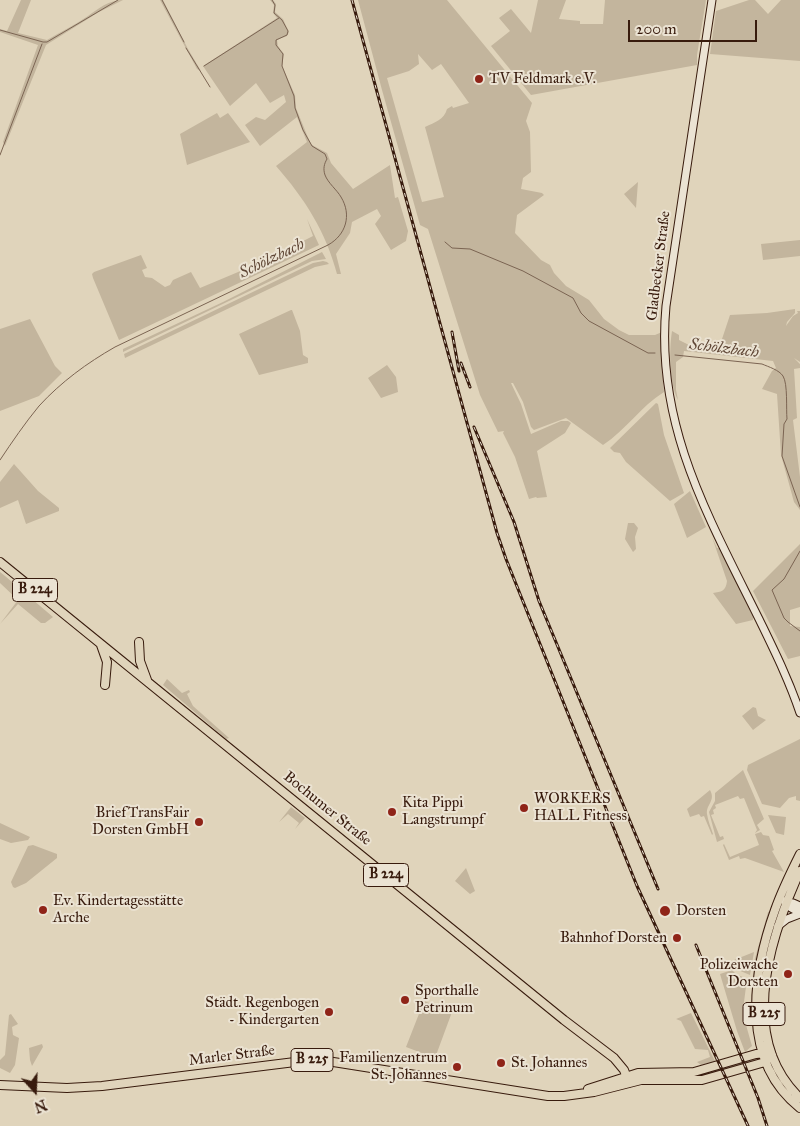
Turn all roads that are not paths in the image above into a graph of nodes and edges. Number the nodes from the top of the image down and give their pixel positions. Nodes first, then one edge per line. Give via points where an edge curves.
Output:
1 (712, 0) edge
2 (0, 562) edge
3 (139, 642) dead end
4 (100, 643) junction
5 (781, 665) junction
6 (146, 680) junction
7 (105, 685) dead end
8 (800, 699) edge
9 (800, 713) edge
10 (800, 854) edge
11 (800, 871) edge
12 (782, 901) junction
13 (800, 906) edge
14 (800, 914) edge
15 (778, 926) junction
16 (762, 1052) junction
17 (772, 1055) junction
18 (765, 1062) junction
19 (694, 1072) junction
20 (628, 1080) junction
21 (647, 1080) junction
22 (0, 1085) edge
23 (800, 1098) edge
24 (800, 1108) edge

1 - 5 main road, Gladbecker Straße via 666,306 668,382 675,424 689,471
2 - 4 main road, Bochumer Straße / B 224
3 - 6 main road
4 - 6 main road, Bochumer Straße / B 224
4 - 7 main road via 107,662
5 - 8 main road, Gladbecker Straße
5 - 9 main road, Gladbecker Straße
6 - 20 main road, Bochumer Straße / B 224 via 564,1020 606,1050 622,1067
10 - 12 main road, B 225
11 - 12 main road, B 225
12 - 13 main road
12 - 14 main road
12 - 15 main road, B 225
12 - 16 main road, B 225 via 765,944 756,996
14 - 15 main road
15 - 17 main road, B 225 via 767,971 764,1002 765,1029
16 - 17 main road
16 - 18 main road
16 - 19 main road
17 - 18 main road
17 - 23 main road via 784,1080
18 - 21 main road via 702,1080
18 - 24 main road via 778,1086
19 - 20 main road via 650,1072
19 - 21 main road via 690,1076
20 - 21 main road
20 - 22 main road, Marler Straße / B 225 via 594,1092 556,1097 311,1060 102,1086

